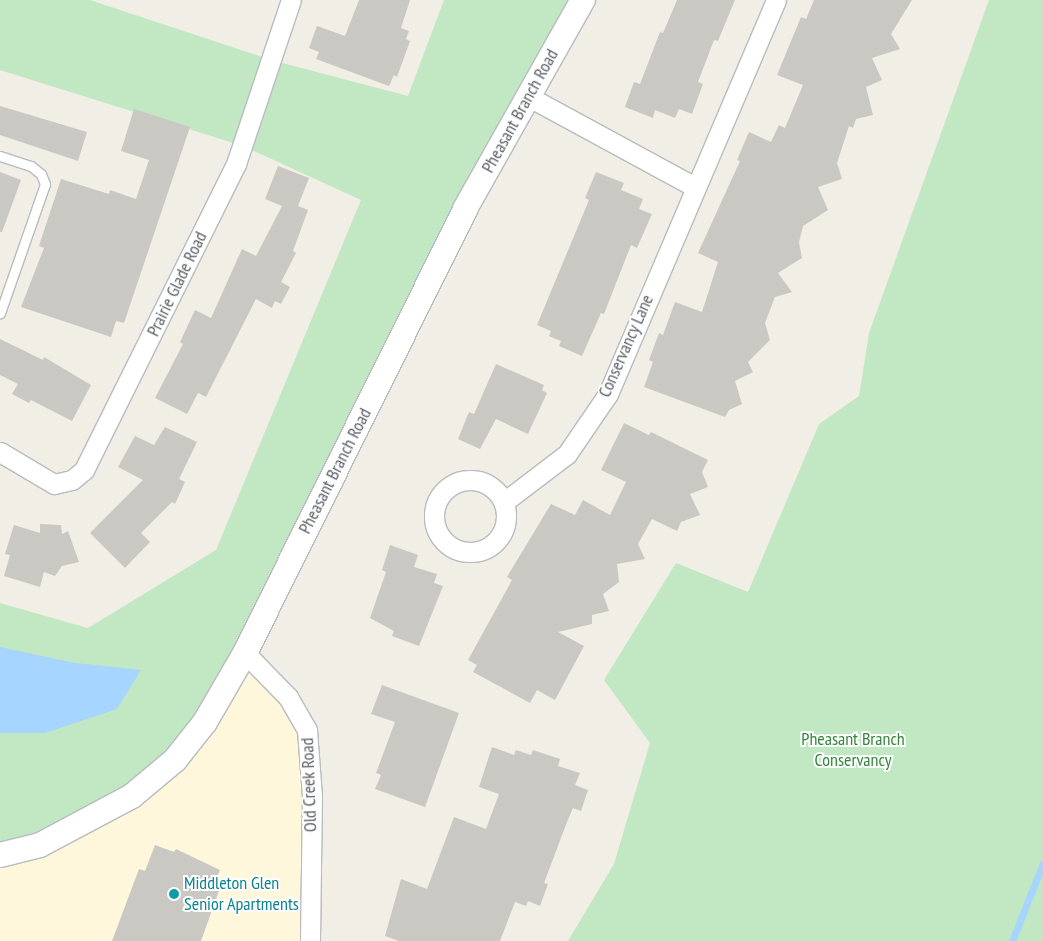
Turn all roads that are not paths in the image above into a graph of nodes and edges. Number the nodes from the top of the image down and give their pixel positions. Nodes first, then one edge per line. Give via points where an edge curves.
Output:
1 (291, 0) edge
2 (583, 0) edge
3 (776, 0) edge
4 (529, 96) junction
5 (0, 156) edge
6 (695, 187) junction
7 (0, 313) edge
8 (0, 452) edge
9 (504, 502) dead end
10 (245, 652) junction
11 (0, 855) edge
12 (310, 941) edge

1 - 8 street, Prairie Glade Road via 236,164 84,470 72,480 54,484
2 - 4 street, Pheasant Branch Road
3 - 6 street, Conservancy Lane
4 - 6 street
4 - 10 street, Pheasant Branch Road via 466,209
5 - 7 lane via 30,166 42,174 46,184
6 - 9 street, Conservancy Lane via 608,394 567,454
10 - 11 street, Pheasant Branch Road via 205,722 175,760 132,796 40,845
10 - 12 street, Old Creek Road via 288,697 307,730 312,796

